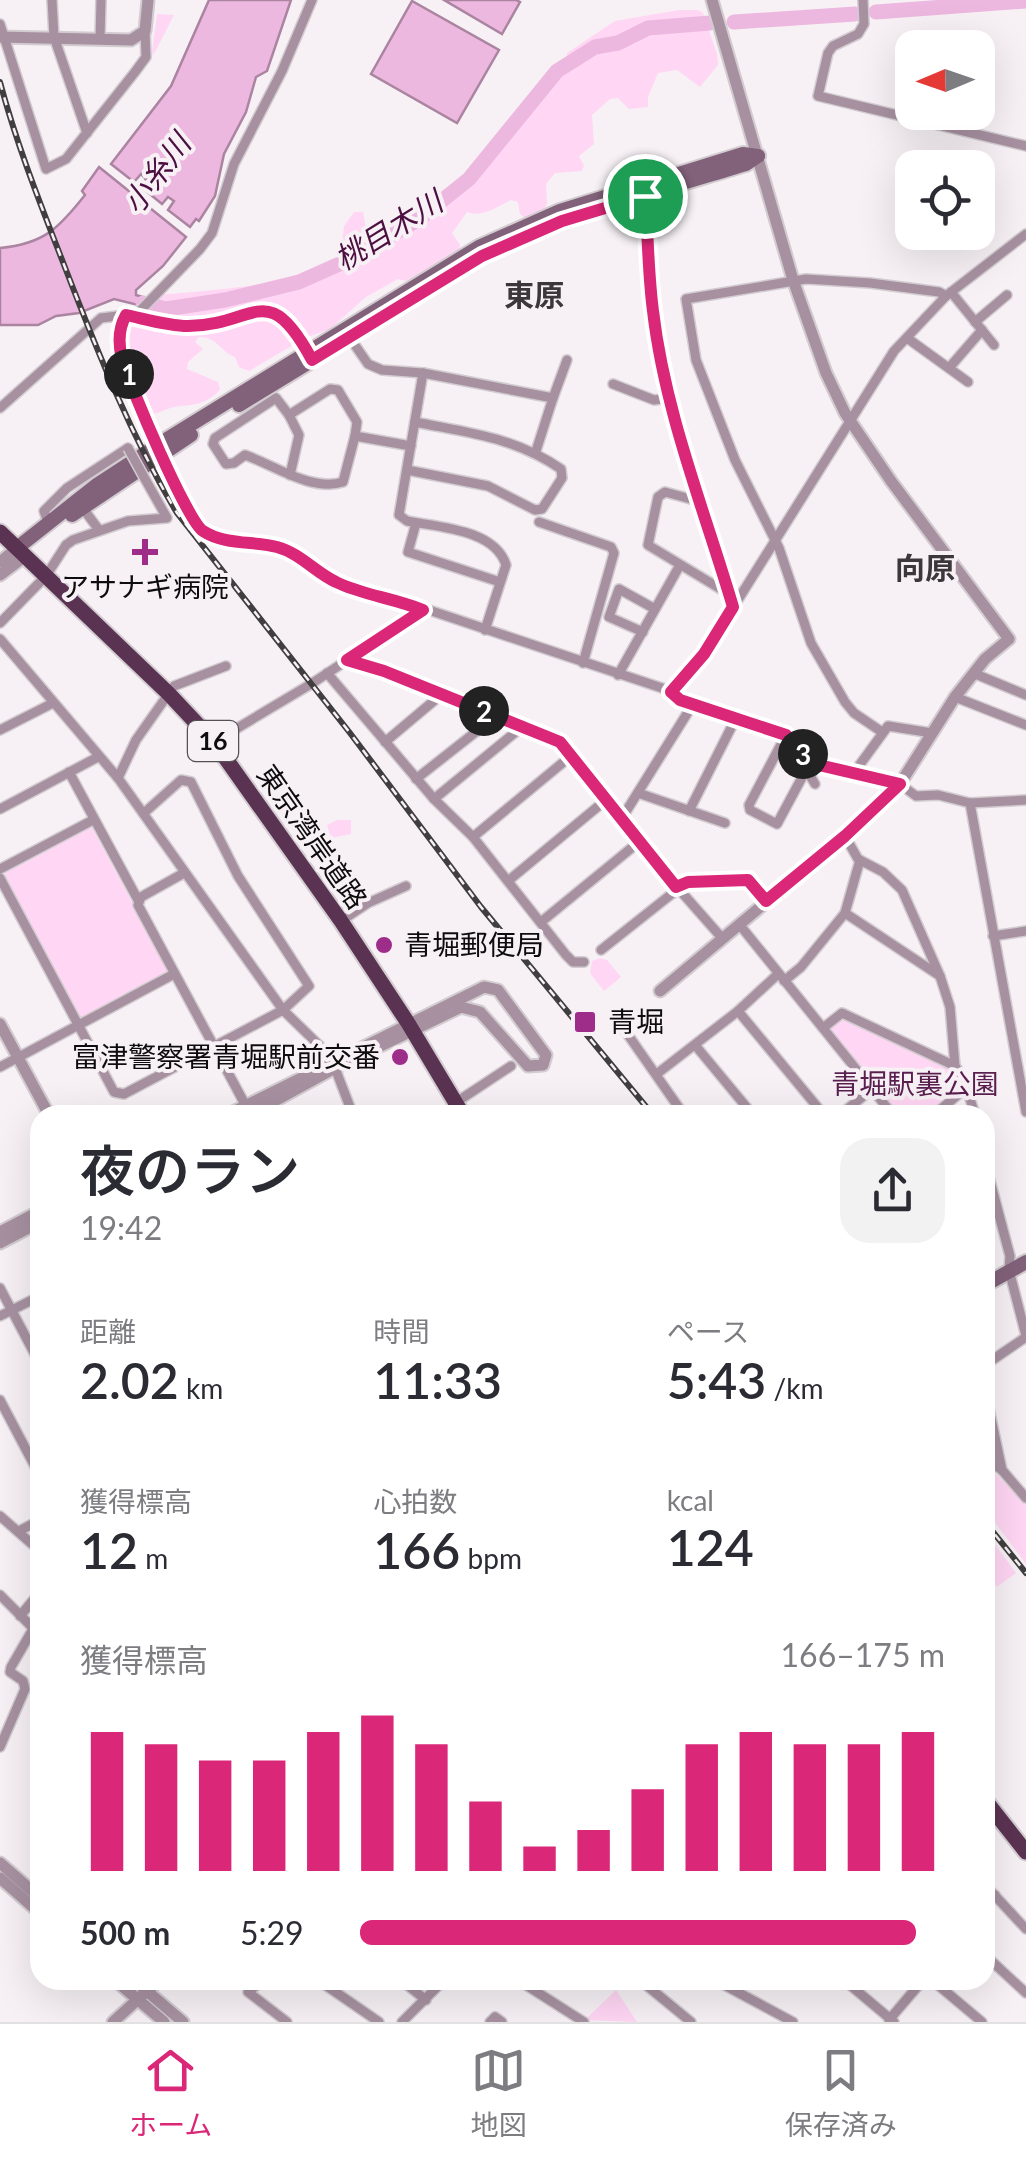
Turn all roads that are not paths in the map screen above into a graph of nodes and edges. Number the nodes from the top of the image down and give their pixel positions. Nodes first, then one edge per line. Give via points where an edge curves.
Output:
1 (52, 0) edge
2 (101, 0) edge
3 (148, 0) edge
4 (312, 0) edge
5 (712, 0) edge
6 (863, 0) edge
7 (145, 30) junction
8 (1, 33) edge
9 (54, 37) junction
10 (100, 39) junction
11 (88, 133) junction
12 (1026, 146) edge
13 (758, 156) junction
14 (645, 196) junction
15 (1026, 234) edge
16 (794, 280) junction
17 (948, 294) junction
18 (1007, 296) dead end
19 (130, 316) junction
20 (979, 326) junction
21 (350, 338) junction
22 (907, 338) junction
23 (994, 346) dead end
24 (310, 355) junction
25 (567, 360) dead end
26 (949, 368) junction
27 (423, 373) junction
28 (968, 382) dead end
29 (612, 384) dead end
30 (553, 398) junction
31 (670, 398) junction
32 (0, 408) edge
33 (289, 415) junction
34 (849, 418) junction
35 (415, 422) junction
36 (354, 436) junction
37 (410, 446) junction
38 (536, 452) junction
39 (406, 470) junction
40 (290, 476) junction
41 (698, 501) junction
42 (82, 508) junction
43 (48, 522) junction
44 (416, 522) junction
45 (539, 522) dead end
46 (100, 530) junction
47 (0, 532) edge
48 (774, 542) junction
49 (21, 552) junction
50 (0, 562) edge
51 (680, 566) junction
52 (0, 575) edge
53 (46, 576) junction
54 (500, 582) junction
55 (729, 594) junction
56 (733, 607) junction
57 (423, 610) junction
58 (655, 610) junction
59 (0, 622) edge
60 (485, 630) junction
61 (642, 632) junction
62 (0, 640) edge
63 (347, 660) junction
64 (583, 663) junction
65 (226, 666) dead end
66 (327, 673) junction
67 (973, 673) junction
68 (618, 675) junction
69 (671, 692) junction
70 (170, 694) junction
71 (442, 694) junction
72 (1026, 695) edge
73 (954, 697) junction
74 (53, 702) junction
75 (693, 704) junction
76 (496, 716) junction
77 (736, 718) junction
78 (1026, 725) edge
79 (523, 726) junction
80 (0, 730) edge
81 (882, 732) junction
82 (932, 733) junction
83 (786, 735) junction
84 (214, 742) junction
85 (385, 742) junction
86 (795, 747) junction
87 (572, 755) junction
88 (98, 757) junction
89 (806, 770) junction
90 (69, 772) junction
91 (853, 774) junction
92 (118, 778) junction
93 (416, 779) junction
94 (814, 784) dead end
95 (900, 784) junction
96 (638, 794) junction
97 (434, 799) junction
98 (607, 799) junction
99 (1026, 800) edge
100 (970, 803) junction
101 (0, 809) edge
102 (689, 811) junction
103 (144, 813) junction
104 (622, 818) junction
105 (92, 820) junction
106 (725, 823) dead end
107 (845, 836) junction
108 (473, 838) junction
109 (640, 842) junction
110 (860, 860) junction
111 (0, 869) edge
112 (184, 873) junction
113 (0, 878) edge
114 (508, 881) junction
115 (406, 886) dead end
116 (676, 887) junction
117 (138, 900) junction
118 (766, 901) junction
119 (845, 913) junction
120 (341, 921) junction
121 (542, 922) junction
122 (739, 924) junction
123 (1026, 931) edge
124 (993, 936) junction
125 (722, 938) junction
126 (601, 950) dead end
127 (584, 962) dead end
128 (174, 974) junction
129 (940, 976) junction
130 (781, 978) junction
131 (660, 991) dead end
132 (283, 1010) junction
133 (738, 1011) junction
134 (626, 1017) dead end
135 (0, 1024) edge
136 (79, 1026) junction
137 (410, 1027) junction
138 (823, 1028) junction
139 (695, 1045) junction
140 (215, 1046) junction
141 (17, 1058) junction
142 (332, 1065) junction
143 (0, 1066) edge
144 (511, 1066) dead end
145 (956, 1066) junction
146 (658, 1073) junction
147 (967, 1088) junction
148 (872, 1090) junction
149 (43, 1105) edge
150 (245, 1105) edge
151 (261, 1105) edge
152 (349, 1105) edge
153 (457, 1105) edge
154 (464, 1105) edge
155 (678, 1105) edge
156 (745, 1105) edge
157 (816, 1105) edge
158 (853, 1105) edge
159 (885, 1105) edge
160 (946, 1105) edge
161 (971, 1105) edge
162 (1026, 1112) edge
163 (995, 1209) edge
164 (30, 1216) edge
165 (30, 1227) edge
166 (0, 1232) edge
167 (0, 1243) edge
168 (1026, 1262) edge
169 (1009, 1270) junction
170 (995, 1279) edge
171 (0, 1288) edge
172 (30, 1301) edge
173 (12, 1310) junction
174 (0, 1316) edge
175 (1026, 1337) edge
176 (30, 1345) edge
177 (995, 1358) edge
178 (0, 1401) edge
179 (995, 1437) edge
180 (30, 1457) edge
181 (995, 1465) edge
182 (1002, 1470) junction
183 (1026, 1498) edge
184 (0, 1517) edge
185 (30, 1525) edge
186 (19, 1531) junction
187 (30, 1541) edge
188 (0, 1595) edge
189 (30, 1604) edge
190 (20, 1616) junction
191 (30, 1626) edge
192 (30, 1640) edge
193 (0, 1748) edge
194 (995, 1813) edge
195 (1026, 1852) edge
196 (0, 1863) edge
197 (0, 1878) edge
198 (30, 1889) edge
199 (995, 1896) edge
200 (30, 1904) edge
201 (1026, 1929) edge
202 (995, 1965) edge
203 (132, 1990) edge
204 (140, 1990) edge
205 (149, 1990) edge
206 (250, 1990) edge
207 (333, 1990) edge
208 (414, 1990) edge
209 (435, 1990) edge
210 (534, 1990) edge
211 (652, 1990) edge
212 (738, 1990) edge
213 (855, 1990) edge
214 (915, 1990) edge
215 (944, 1990) edge
216 (1026, 1994) edge
217 (143, 1996) junction
218 (426, 2000) junction
219 (891, 2021) edge
220 (113, 2022) edge
221 (128, 2022) edge
222 (164, 2022) edge
223 (183, 2022) edge
224 (288, 2022) edge
225 (379, 2022) edge
226 (402, 2022) edge
227 (490, 2022) edge
228 (502, 2022) edge
229 (584, 2022) edge
230 (691, 2022) edge
231 (793, 2022) edge
232 (982, 2022) edge

1 - 9 street
2 - 10 street
3 - 7 street
4 - 19 street via 234,164 212,232
5 - 13 street
6 - 12 street via 864,24 828,52 818,96
7 - 10 street via 131,40
7 - 11 street via 146,57
8 - 9 street
8 - 11 street via 46,169 66,159
9 - 10 street
9 - 11 street
13 - 14 main road
13 - 16 street
13 - 24 main road via 743,154 522,226
14 - 21 main road via 482,256
14 - 31 street via 652,310
15 - 17 street
16 - 17 street
16 - 34 street
16 - 48 street via 686,299 696,360
17 - 20 street
17 - 22 street
18 - 20 street
19 - 24 street via 188,326 257,310 280,315
19 - 32 street via 101,318 87,327
19 - 57 street, bridge via 118,328 122,359 173,484 200,530 281,548 332,581
20 - 23 street
20 - 26 street
21 - 24 main road
21 - 27 street via 368,364
22 - 26 street
22 - 34 street
24 - 42 main road
24 - 43 main road via 114,473
25 - 30 street
26 - 28 street
27 - 30 street
27 - 35 street
29 - 31 street via 654,400
30 - 38 street
31 - 41 street
33 - 36 street via 338,390 357,422
33 - 40 street via 299,435
33 - 40 street via 276,398 213,444 226,464 245,455
34 - 48 street
34 - 67 street via 1009,640
35 - 37 street
35 - 38 street
36 - 37 street
36 - 40 street via 343,482
37 - 39 street
38 - 39 street via 561,469 562,478 535,510 488,486
39 - 44 street via 399,515
41 - 51 street via 665,492 658,497 648,545
41 - 55 street
42 - 46 street
42 - 49 main road
43 - 46 street, bridge via 44,511 67,488 128,448 167,518
43 - 49 main road
44 - 54 street via 488,542 506,565
44 - 54 street via 408,552
45 - 64 street via 614,552
46 - 53 street via 66,545
47 - 49 highway, 東京湾岸道路 / 16
48 - 56 street
48 - 81 street via 811,644 854,713
49 - 50 street
49 - 52 street
49 - 53 highway, 東京湾岸道路 / 16
51 - 55 street
51 - 58 street
53 - 59 street
53 - 70 highway, 東京湾岸道路 / 16
54 - 60 street
55 - 56 street
56 - 69 street
57 - 60 street
57 - 63 street
58 - 61 street
58 - 61 street via 618,589 609,617
60 - 64 street
61 - 68 street
62 - 74 street
63 - 66 street
63 - 71 street
64 - 68 street
65 - 70 street via 181,682
66 - 84 street
66 - 85 street
67 - 72 street
67 - 73 street
68 - 69 street
69 - 75 street
70 - 84 highway, 東京湾岸道路 / 16
70 - 92 street
71 - 76 street
71 - 85 street
73 - 78 street
73 - 82 street
74 - 80 street
74 - 88 street
75 - 77 street
75 - 96 street
76 - 79 street
76 - 93 street
77 - 83 street
77 - 102 street
79 - 87 street via 560,742
79 - 97 street
81 - 82 street via 888,726
81 - 91 street
82 - 95 street
83 - 86 street
83 - 89 street via 750,810 777,824
84 - 120 highway, 東京湾岸道路 / 16
85 - 93 street
86 - 89 street
86 - 91 street via 823,766
87 - 98 street
87 - 108 street
88 - 90 street
88 - 92 street
89 - 94 street
90 - 101 street
90 - 105 street
91 - 95 street
92 - 103 street
93 - 97 street
95 - 100 street via 916,796
95 - 107 street
96 - 102 street
96 - 104 street
97 - 108 street
98 - 104 street
98 - 114 street
99 - 100 street
100 - 124 street
102 - 106 street
103 - 112 street
103 - 132 street via 181,780 190,782 238,876 309,986
104 - 109 street
105 - 111 street
105 - 117 street
107 - 110 street
107 - 118 street
108 - 114 street
109 - 116 street
109 - 121 street
110 - 119 street
110 - 129 street via 902,890
112 - 117 street
112 - 132 street
113 - 136 street
114 - 121 street
115 - 120 street
116 - 118 street via 748,880
116 - 125 street
116 - 126 street
117 - 128 street
118 - 122 street
119 - 129 street
119 - 130 street via 801,967
120 - 137 highway, 東京湾岸道路 / 16
121 - 127 street via 573,962
122 - 125 street
122 - 130 street
123 - 124 street
124 - 162 street
125 - 131 street
128 - 136 street
128 - 140 street
129 - 145 street
130 - 133 street
130 - 138 street
132 - 140 street
132 - 142 street
133 - 139 street
133 - 157 street
134 - 146 street via 626,1032
135 - 141 street
136 - 140 street via 114,1092 124,1094
136 - 141 street
137 - 137 street via 458,997 491,986 541,1044 546,1061 528,1066 470,1008
137 - 142 street
137 - 153 highway, 東京湾岸道路 / 16
138 - 145 street via 842,1014
138 - 148 street
139 - 146 street
139 - 156 street
140 - 150 street
141 - 143 street
141 - 149 street
142 - 151 street
142 - 152 street
144 - 154 street
145 - 147 street
146 - 155 street
147 - 160 street
147 - 161 street
148 - 158 street
148 - 159 street
163 - 169 street
164 - 166 street
165 - 167 street
168 - 169 main road
169 - 170 main road
169 - 175 street
171 - 173 street
172 - 173 street
173 - 174 street
173 - 176 street
175 - 177 street
178 - 180 street
179 - 182 street
181 - 182 street
182 - 183 street
184 - 186 street
185 - 186 street
186 - 187 street
188 - 190 street
189 - 190 street
190 - 191 street
192 - 193 street via 11,1667 25,1689
194 - 195 highway
196 - 198 street
197 - 200 street
199 - 201 street
202 - 216 street
203 - 217 street
204 - 217 street
205 - 217 street
206 - 224 street
207 - 225 street
208 - 218 street
209 - 218 street
210 - 229 street
211 - 230 street
212 - 231 street
213 - 219 street
214 - 219 street
215 - 232 street
217 - 220 street
217 - 221 street
217 - 222 street
217 - 223 street
218 - 226 street
227 - 228 street

